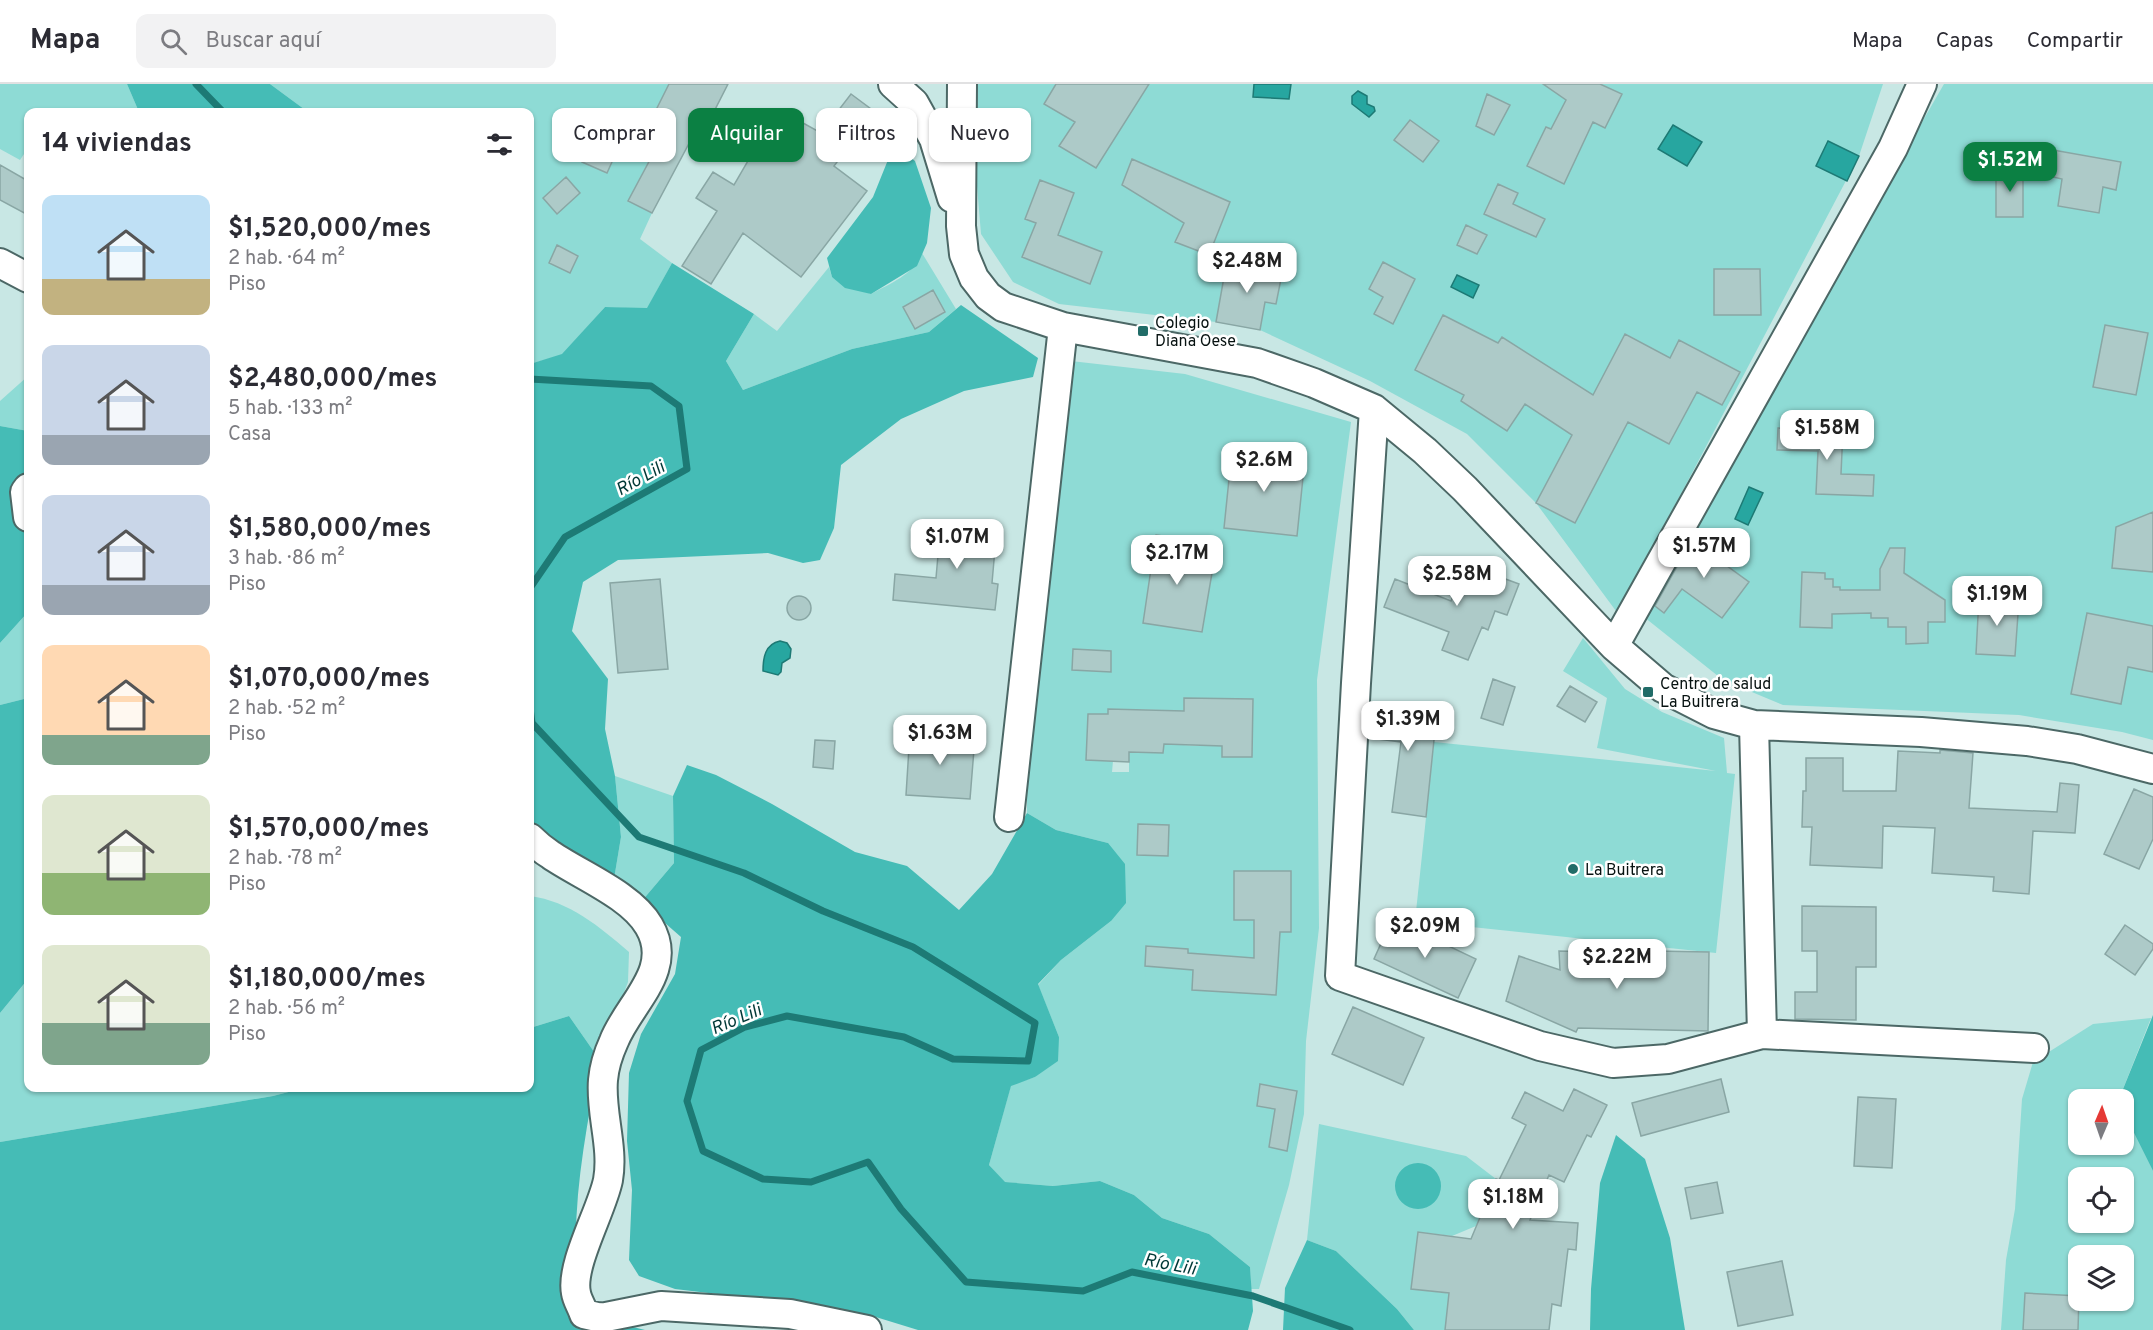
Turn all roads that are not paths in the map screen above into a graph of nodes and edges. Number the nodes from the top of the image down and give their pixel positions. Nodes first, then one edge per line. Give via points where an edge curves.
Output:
1 (893, 84) edge
2 (962, 84) edge
3 (1923, 84) edge
4 (961, 226) junction
5 (0, 263) edge
6 (24, 276) edge
7 (1063, 327) junction
8 (1374, 409) junction
9 (1614, 646) junction
10 (1754, 725) junction
11 (2153, 769) edge
12 (1009, 817) dead end
13 (534, 842) edge
14 (1762, 1034) junction
15 (2034, 1048) dead end
16 (867, 1330) edge

1 - 4 street via 914,103 934,139
2 - 4 street
3 - 9 street via 1893,148
4 - 7 street via 964,254 974,278 988,296 1003,307
5 - 6 street
7 - 8 street via 1257,363
7 - 12 street
8 - 9 street via 1466,489
8 - 14 street via 1340,976 1540,1046 1613,1063 1668,1059
9 - 10 street via 1663,688 1714,714
10 - 11 street via 2027,741 2077,749
10 - 14 street
13 - 16 street via 639,911 650,927 658,957 655,973 614,1040 603,1080 608,1178 578,1268 576,1291 584,1314 601,1318 673,1306 790,1314
14 - 15 street

